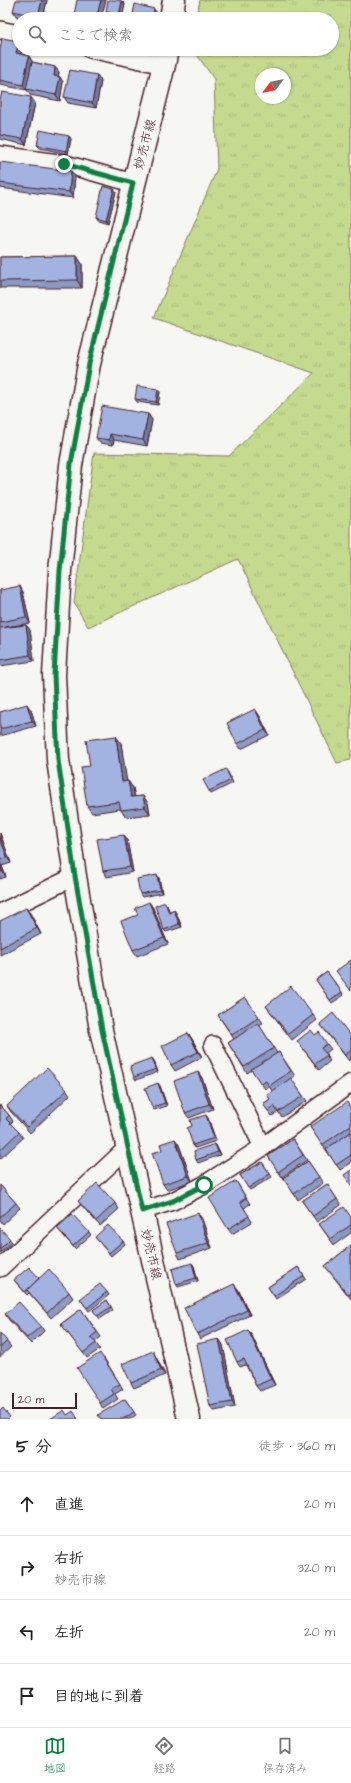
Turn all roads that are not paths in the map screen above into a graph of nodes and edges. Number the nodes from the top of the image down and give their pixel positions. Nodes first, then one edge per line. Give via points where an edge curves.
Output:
1 (174, 0) edge
2 (172, 12) edge
3 (0, 30) edge
4 (12, 33) edge
5 (165, 57) edge
6 (0, 155) edge
7 (133, 183) junction
8 (75, 876) junction
9 (0, 913) edge
10 (213, 1045) dead end
11 (351, 1083) edge
12 (263, 1147) junction
13 (127, 1148) junction
14 (142, 1211) junction
15 (0, 1268) edge
16 (189, 1419) edge

1 - 2 main road
3 - 4 street
5 - 7 main road, 妙売市線
6 - 7 street via 64,164
7 - 8 main road, 妙売市線 via 89,364 71,464 60,571 54,675 58,745
8 - 9 street
8 - 13 main road, 妙売市線 via 102,1030
10 - 12 street
11 - 12 street
12 - 14 street via 204,1185 173,1201
13 - 14 main road, 妙売市線
13 - 15 street
14 - 16 main road, 妙売市線

